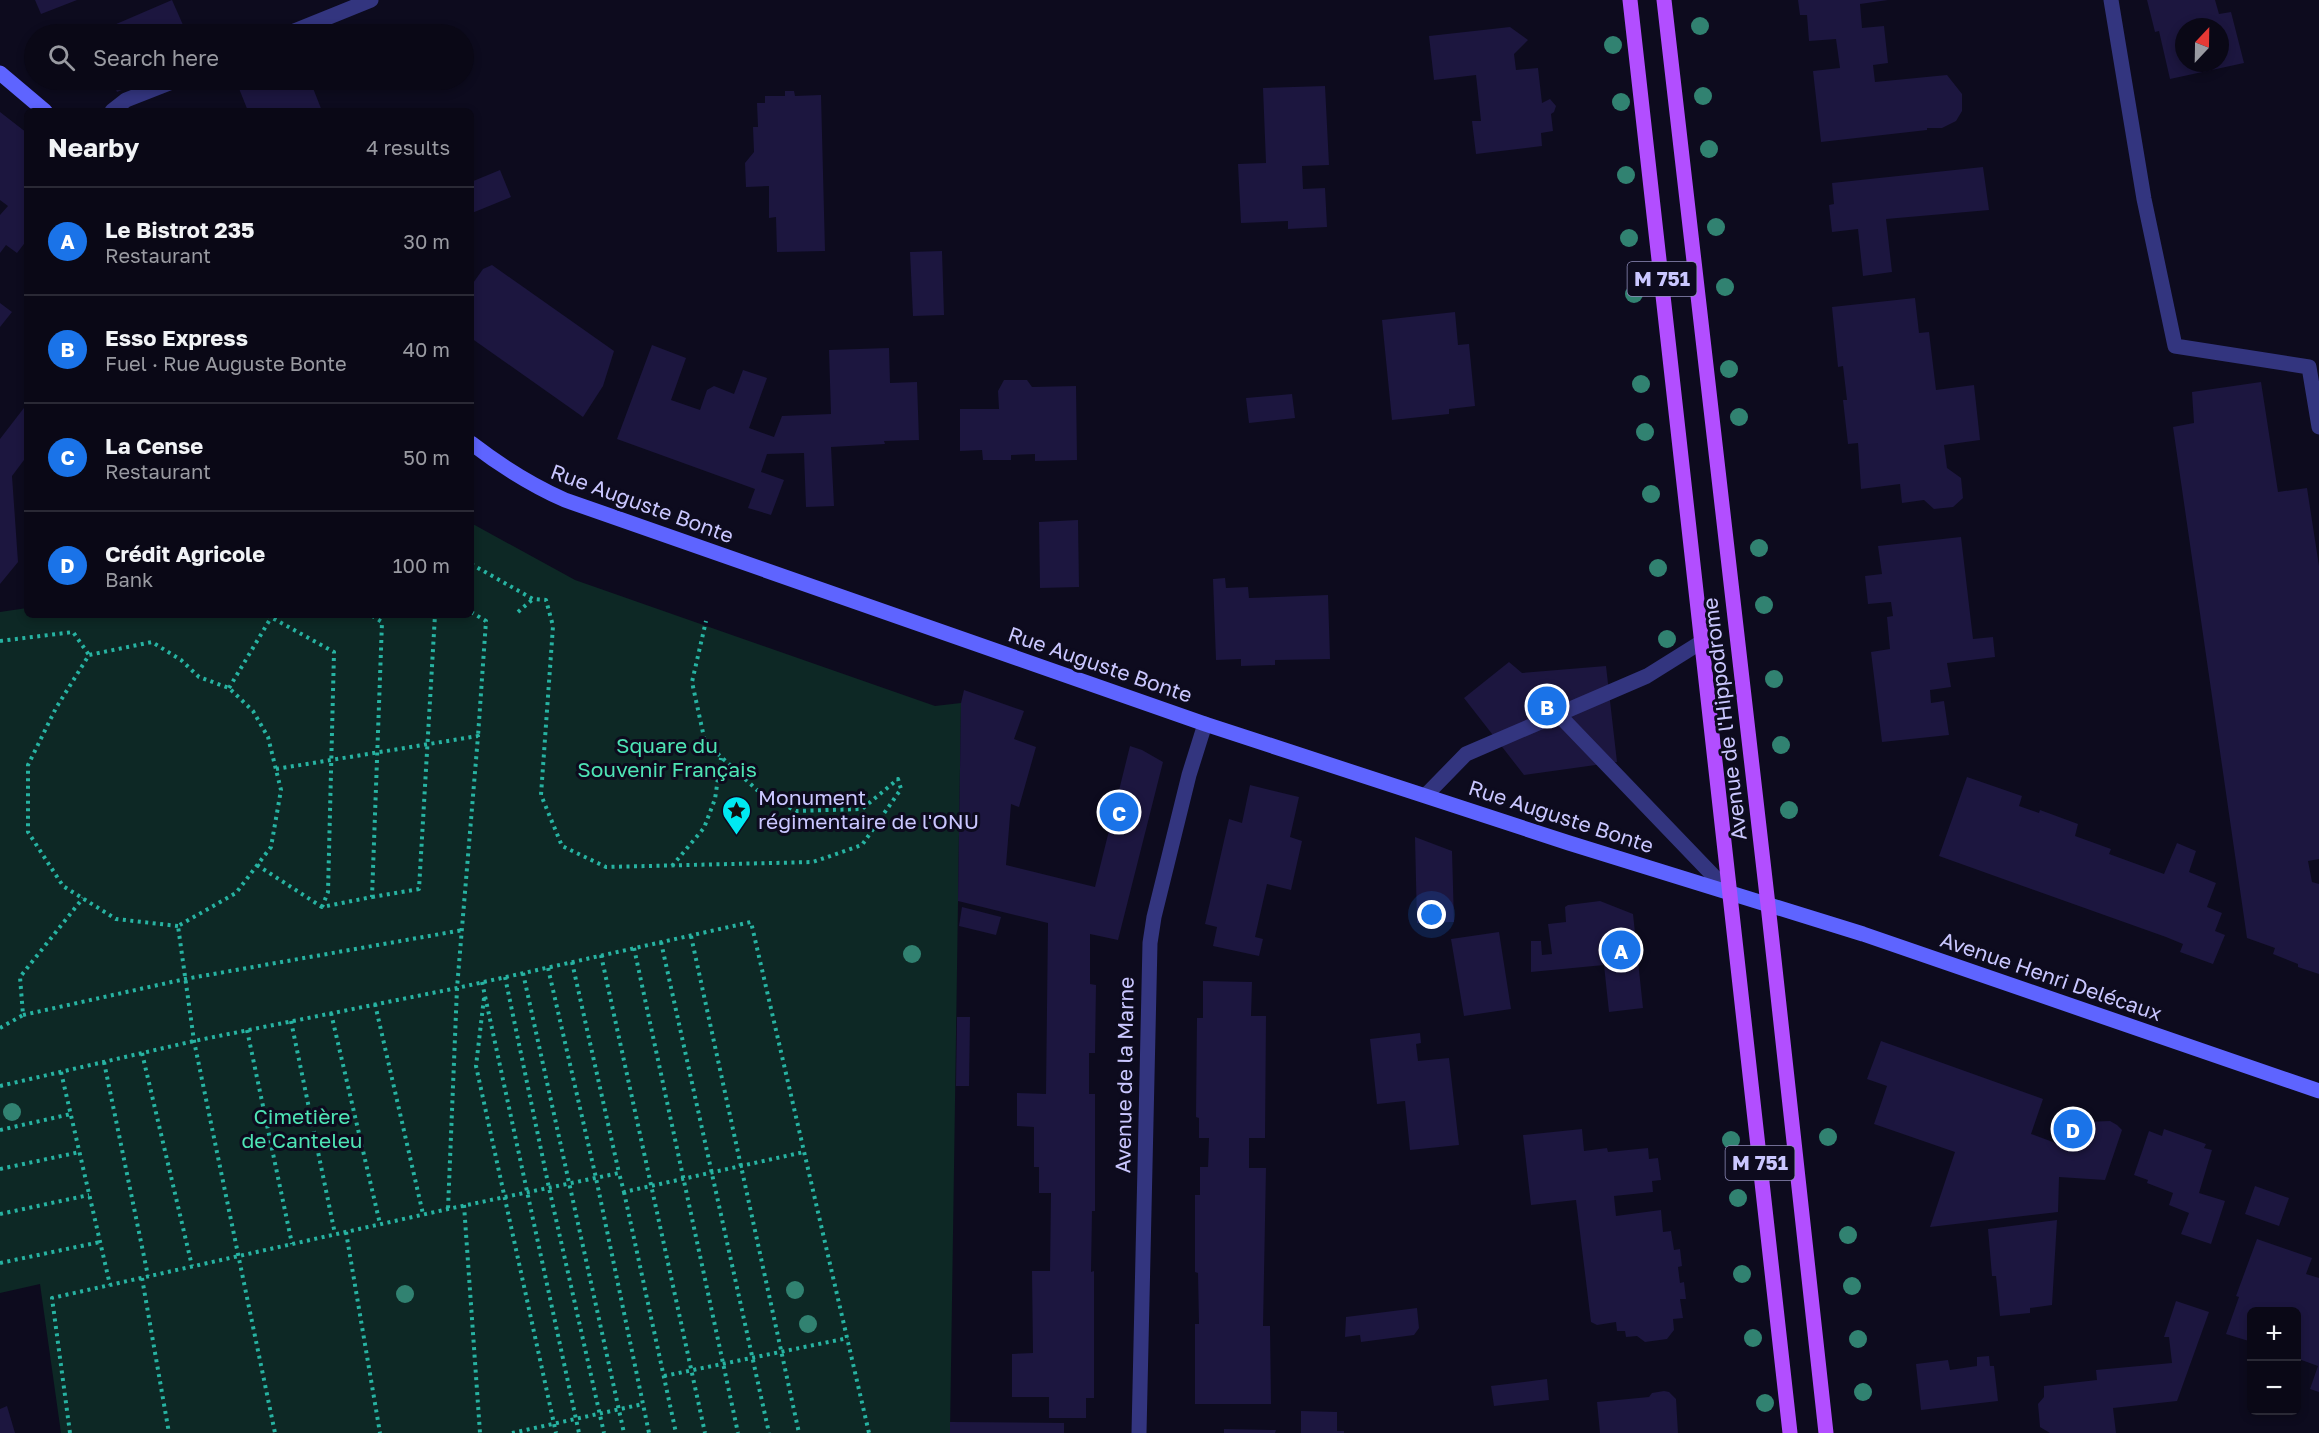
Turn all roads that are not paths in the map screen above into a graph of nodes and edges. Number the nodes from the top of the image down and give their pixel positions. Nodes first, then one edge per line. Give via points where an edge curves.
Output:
1 (371, 0) edge
2 (1630, 0) edge
3 (1664, 0) edge
4 (2111, 0) edge
5 (312, 24) edge
6 (0, 73) edge
7 (152, 90) edge
8 (41, 108) edge
9 (116, 108) edge
10 (2319, 426) edge
11 (474, 445) edge
12 (1703, 641) junction
13 (1558, 714) junction
14 (1205, 724) junction
15 (1426, 795) junction
16 (1730, 893) junction
17 (1768, 905) junction
18 (2319, 1091) edge
19 (1139, 1433) edge
20 (1790, 1433) edge
21 (1826, 1433) edge

1 - 5 street
2 - 12 main road, Avenue de l'Hippodrome / M 751
3 - 17 main road, Avenue de l'Hippodrome / M 751
4 - 10 street via 2144,199 2175,346 2309,367
6 - 8 street
7 - 9 street
11 - 14 street, Rue Auguste Bonte via 514,475 565,500
12 - 13 street via 1647,676
12 - 16 main road, Avenue de l'Hippodrome / M 751
13 - 15 street via 1466,754
13 - 16 street
14 - 15 street, Rue Auguste Bonte
14 - 19 street, Avenue de la Marne via 1149,943
15 - 16 street, Rue Auguste Bonte
16 - 17 street, Rue Auguste Bonte
16 - 20 main road, Avenue de l'Hippodrome / M 751
17 - 18 street, Avenue Henri Delécaux
17 - 21 main road, Avenue de l'Hippodrome / M 751

